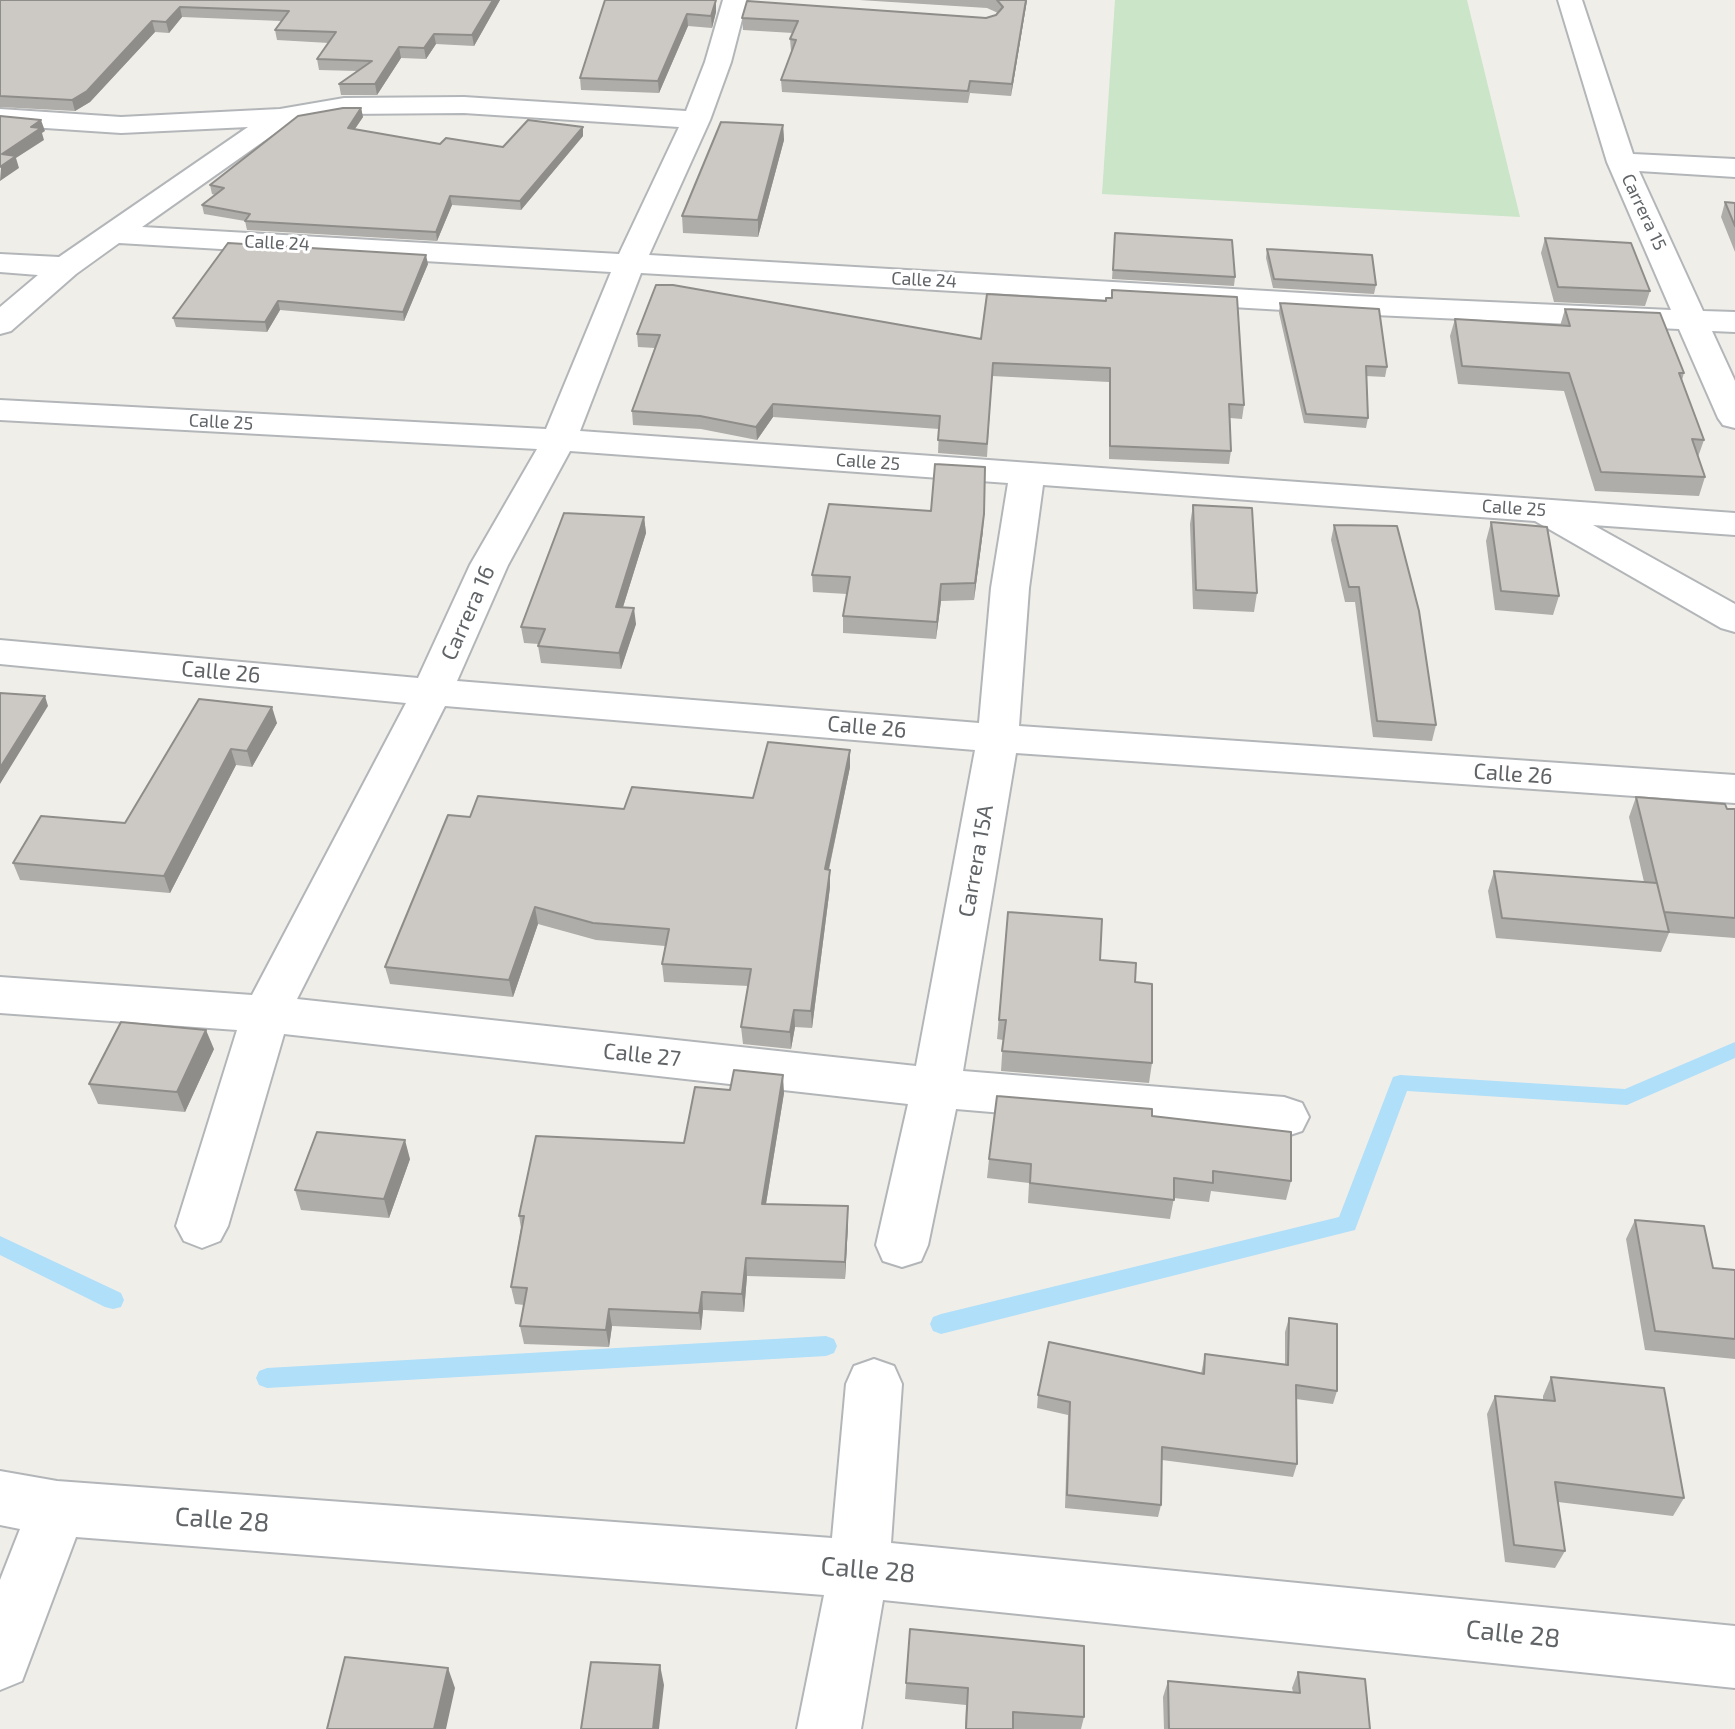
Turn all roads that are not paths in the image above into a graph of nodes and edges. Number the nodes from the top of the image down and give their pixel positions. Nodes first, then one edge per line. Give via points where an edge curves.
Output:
1 (1570, 0) edge
2 (727, 1) edge
3 (766, 4) edge
4 (0, 117) edge
5 (280, 117) junction
6 (696, 120) junction
7 (1621, 162) junction
8 (1735, 168) edge
9 (113, 234) junction
10 (0, 263) edge
11 (630, 263) junction
12 (65, 267) junction
13 (1694, 320) junction
14 (1735, 322) edge
15 (0, 324) edge
16 (0, 410) edge
17 (1735, 418) edge
18 (559, 440) junction
19 (1027, 474) junction
20 (1539, 510) junction
21 (1735, 524) edge
22 (1735, 620) edge
23 (0, 652) edge
24 (432, 692) junction
25 (998, 738) junction
26 (1735, 789) edge
27 (0, 995) edge
28 (266, 1014) junction
29 (936, 1088) junction
30 (1284, 1117) dead end
31 (202, 1226) dead end
32 (902, 1245) dead end
33 (874, 1384) dead end
34 (0, 1498) edge
35 (57, 1508) junction
36 (859, 1569) junction
37 (1735, 1657) edge
38 (0, 1659) edge
39 (829, 1729) edge

1 - 7 street, Carrera 15
2 - 3 street
2 - 6 street, Carrera 16 via 718,62
4 - 5 street via 121,125
5 - 6 street via 344,106 464,105
5 - 9 street
6 - 11 street, Carrera 16
7 - 8 street
7 - 13 street, Carrera 15
9 - 11 street, Calle 24
9 - 12 street
10 - 12 street
11 - 13 street, Calle 24
11 - 18 street, Carrera 16
12 - 15 street
13 - 14 street, Calle 24
13 - 17 street, Carrera 15
16 - 18 street, Calle 25
18 - 19 street, Calle 25
18 - 24 street, Carrera 16 via 489,565
19 - 20 street, Calle 25
19 - 25 street, Carrera 15A via 1010,588
20 - 21 street, Calle 25
20 - 22 street
23 - 24 street, Calle 26
24 - 25 street, Calle 26
24 - 28 street, Carrera 16
25 - 26 street, Calle 26
25 - 29 street, Carrera 15A
27 - 28 street, Calle 27
28 - 29 street, Calle 27
28 - 31 street, Carrera 16
29 - 30 street, Calle 27
29 - 32 street, Carrera 15A
33 - 36 street
34 - 35 street, Calle 28
35 - 36 street, Calle 28
35 - 38 street
36 - 37 street, Calle 28
36 - 39 street

